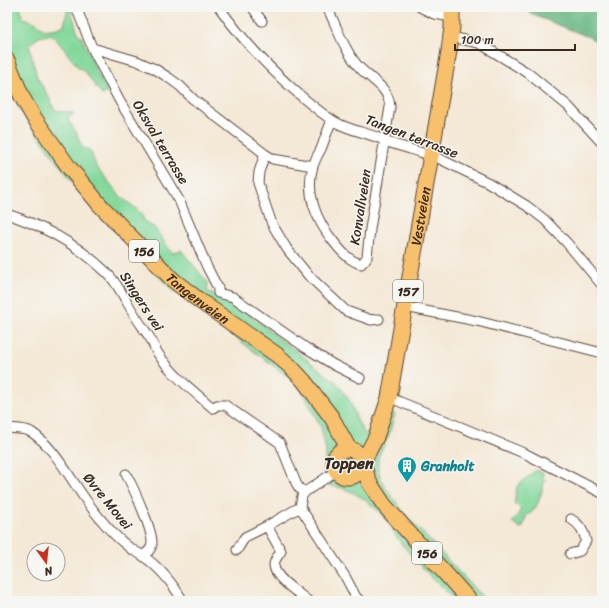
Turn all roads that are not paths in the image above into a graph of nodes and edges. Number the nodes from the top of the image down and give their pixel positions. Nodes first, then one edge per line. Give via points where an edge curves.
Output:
1 (76, 7) edge
2 (219, 7) edge
3 (252, 7) edge
4 (327, 7) edge
5 (435, 7) edge
6 (422, 8) edge
7 (452, 12) edge
8 (262, 21) dead end
9 (451, 38) junction
10 (94, 50) junction
11 (7, 60) edge
12 (332, 120) junction
13 (384, 141) junction
14 (602, 143) edge
15 (265, 154) junction
16 (431, 156) junction
17 (313, 166) junction
18 (7, 214) edge
19 (602, 285) edge
20 (218, 293) junction
21 (208, 306) junction
22 (405, 307) junction
23 (379, 319) dead end
24 (602, 353) edge
25 (360, 378) dead end
26 (389, 398) junction
27 (322, 405) junction
28 (380, 424) junction
29 (7, 428) edge
30 (350, 449) junction
31 (363, 464) junction
32 (338, 469) junction
33 (126, 474) dead end
34 (305, 492) junction
35 (602, 493) edge
36 (384, 505) junction
37 (300, 507) junction
38 (571, 519) dead end
39 (267, 526) junction
40 (237, 550) dead end
41 (570, 554) dead end
42 (142, 555) junction
43 (356, 600) edge
44 (183, 601) edge
45 (308, 601) edge
46 (470, 601) edge

1 - 10 street, Oksval terrasse
2 - 12 street, Tangen terrasse via 266,65
3 - 8 street
4 - 13 street, Konvallveien via 354,61 388,95 390,107
5 - 6 street
6 - 7 street via 434,14
7 - 9 main road, Vestveien / 157
9 - 14 street via 480,43 528,73 568,106
9 - 16 main road, Vestveien / 157
10 - 15 street via 117,54 160,72
10 - 20 street, Oksval terrasse via 118,100 179,200
11 - 21 main road, Tangenveien / 156 via 27,107 68,166 100,205 156,263 178,284
12 - 13 street, Tangen terrasse
12 - 17 street, Konvallveien
13 - 16 street, Tangen terrasse
13 - 17 street, Konvallveien via 366,257 361,264 345,254 320,222 311,194
15 - 17 street via 273,159
15 - 23 street via 259,172 259,186 272,224 287,249 313,280 346,311 372,320
16 - 19 street, Tangen terrasse via 489,183 527,206 567,243
16 - 22 main road, Vestveien / 157
18 - 34 street, Singers vei via 58,237 107,273 119,288 157,352 190,389 213,408 225,405 280,443 296,483
20 - 21 street
20 - 25 street via 233,297 306,348
21 - 27 main road, Tangenveien / 156 via 287,363
22 - 24 street via 477,321
22 - 26 main road, Vestveien / 157
26 - 28 main road, Vestveien / 157
26 - 35 street via 526,454
27 - 30 main road, Tangenveien / 156
27 - 32 main road, Tangenveien / 156
28 - 30 main road, Vestveien / 157 via 364,441
28 - 31 main road, Vestveien / 157
29 - 42 street, Øvre Movei via 31,432 43,442 98,515 122,541
30 - 31 main road, 156 via 360,454
30 - 32 main road via 338,453
31 - 32 main road via 359,473 350,478
31 - 36 main road, 156 via 369,482
32 - 34 street
32 - 36 main road, 156
33 - 42 street via 148,524 152,540 150,550
34 - 37 street
36 - 46 main road, 156
37 - 39 street
37 - 43 street via 346,578
38 - 41 street via 582,528 586,541 580,551
39 - 40 street via 245,537
39 - 45 street via 281,551 275,562 276,572
42 - 44 street, Øvre Movei via 164,575

